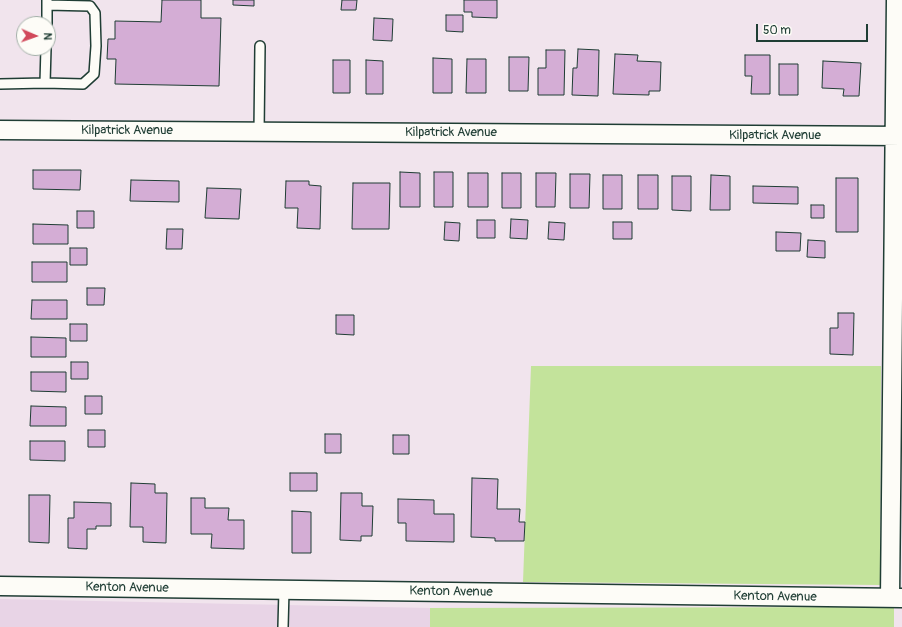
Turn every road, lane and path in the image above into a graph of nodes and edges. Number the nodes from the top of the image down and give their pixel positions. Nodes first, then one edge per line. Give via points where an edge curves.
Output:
1 (47, 2) edge
2 (898, 8) edge
3 (46, 16) edge
4 (260, 46) dead end
5 (46, 56) edge
6 (45, 83) junction
7 (0, 84) edge
8 (0, 130) edge
9 (259, 132) junction
10 (898, 136) edge
11 (0, 586) edge
12 (284, 590) junction
13 (896, 598) edge
14 (283, 627) edge

1 - 3 lane
1 - 6 lane via 90,6 96,13 96,46 94,74 83,84
2 - 10 street
4 - 9 lane
5 - 6 lane
6 - 7 lane
8 - 9 street, Kilpatrick Avenue
9 - 10 street, Kilpatrick Avenue
10 - 13 street
11 - 12 street, Kenton Avenue
12 - 13 street, Kenton Avenue
12 - 14 lane

